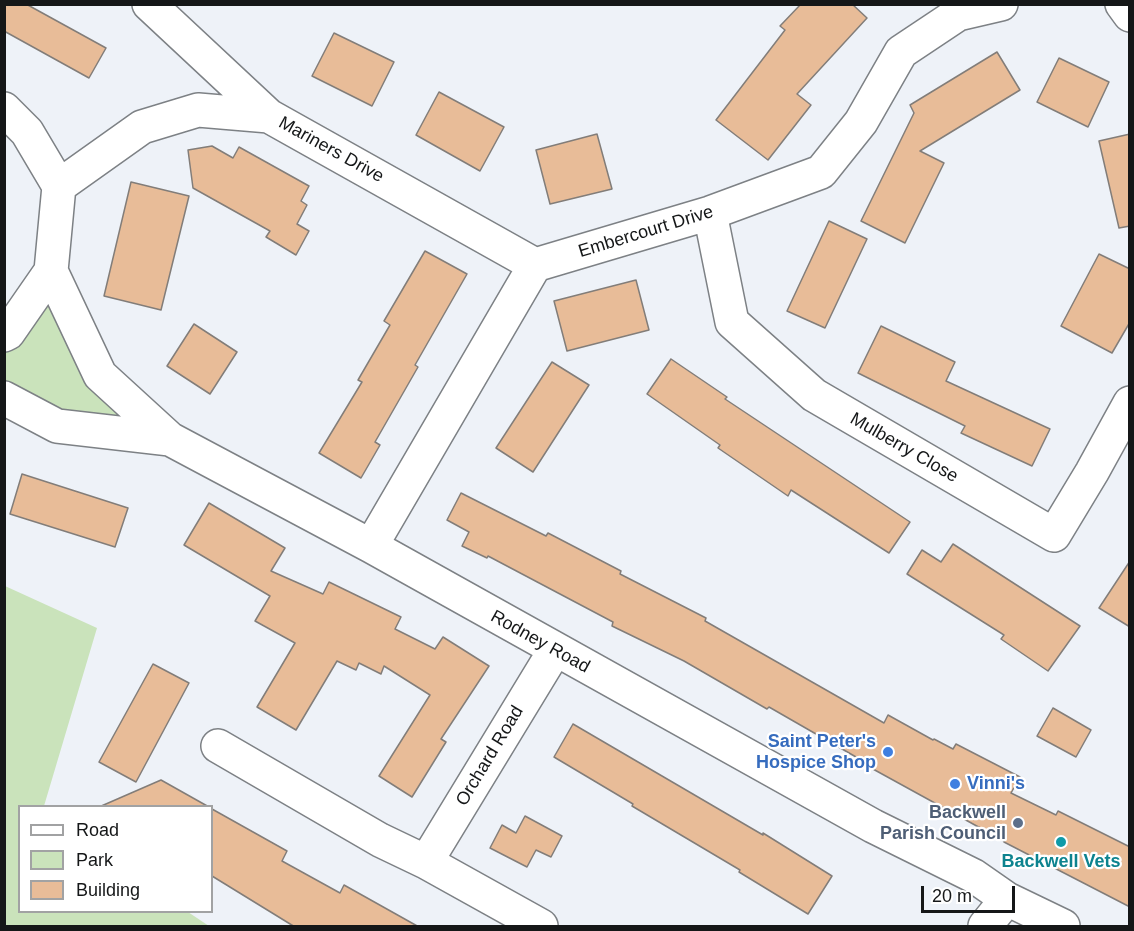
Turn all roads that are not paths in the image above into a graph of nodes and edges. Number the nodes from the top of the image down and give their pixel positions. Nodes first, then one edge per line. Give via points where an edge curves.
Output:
1 (149, 4) edge
2 (1000, 4) edge
3 (1122, 4) edge
4 (957, 9) edge
5 (1130, 15) edge
6 (4, 109) edge
7 (269, 116) junction
8 (59, 186) junction
9 (710, 213) junction
10 (535, 265) junction
11 (51, 271) junction
12 (4, 335) edge
13 (4, 398) edge
14 (1130, 403) edge
15 (170, 439) junction
16 (371, 546) junction
17 (555, 650) junction
18 (218, 746) dead end
19 (426, 862) junction
20 (1007, 899) junction
21 (541, 927) edge
22 (985, 927) edge
23 (1062, 927) edge

1 - 7 street, Mariners Drive
2 - 4 street, Embercourt Drive
3 - 5 street
4 - 9 street, Embercourt Drive via 901,52 861,122 821,172
6 - 8 street via 27,132
7 - 8 street via 198,110 142,127
7 - 10 street, Mariners Drive
8 - 11 street
9 - 10 street, Embercourt Drive
9 - 14 street, Mulberry Close via 732,322 814,395 1054,535
10 - 16 street
11 - 12 street
11 - 15 street via 100,375
13 - 15 street, Rodney Road via 57,426
15 - 16 street, Rodney Road
16 - 17 street, Rodney Road
17 - 19 street, Orchard Road
17 - 20 street, Rodney Road via 873,826 974,876
18 - 19 street via 380,840
19 - 21 street
20 - 22 street
20 - 23 street, Rodney Road

